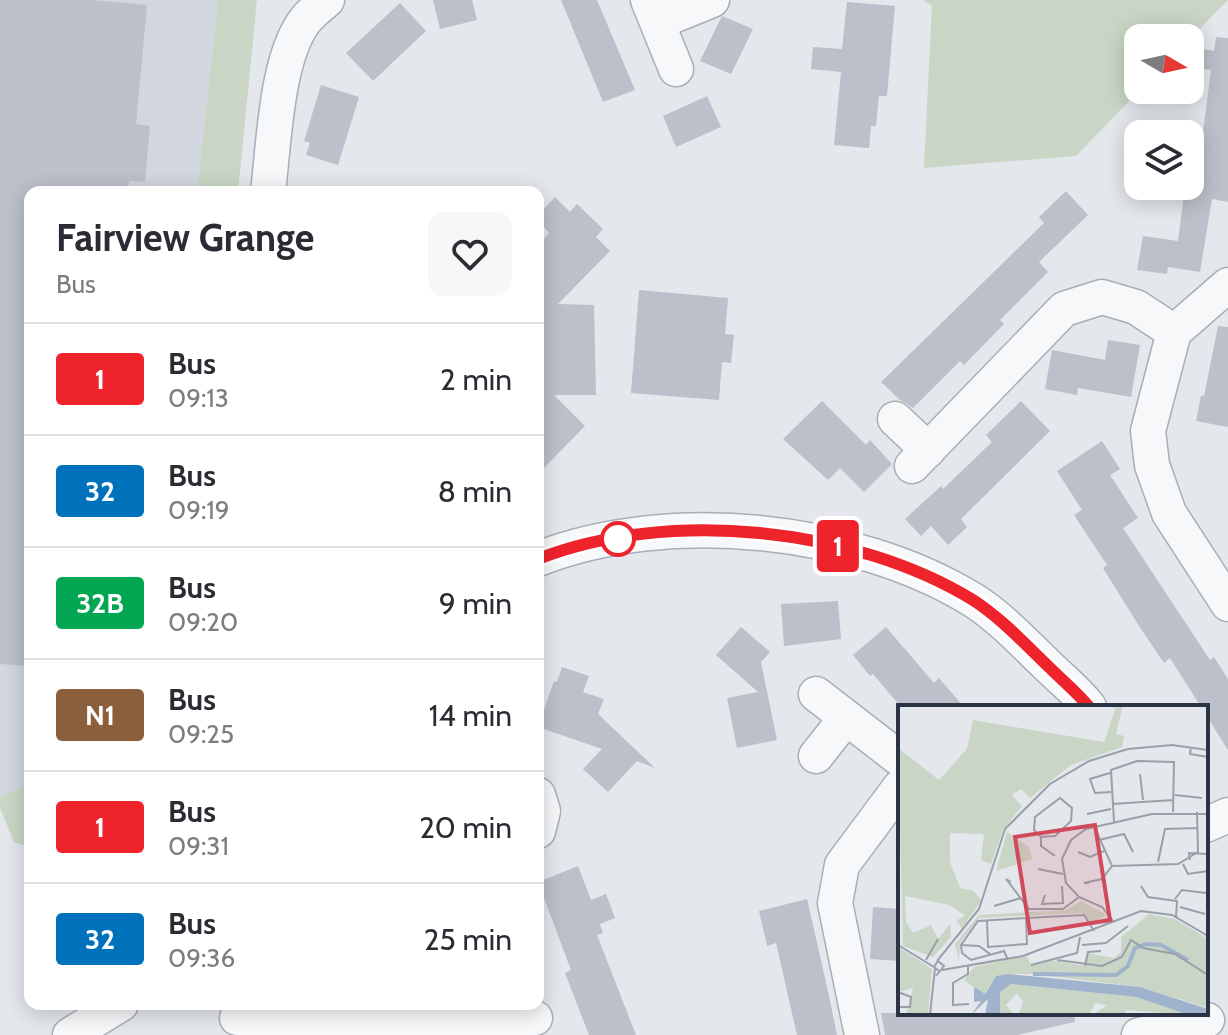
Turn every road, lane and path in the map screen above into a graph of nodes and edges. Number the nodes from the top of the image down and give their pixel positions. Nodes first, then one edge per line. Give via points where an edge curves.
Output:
1 (327, 0) edge
2 (712, 0) edge
3 (653, 11) edge
4 (676, 69) dead end
5 (269, 186) edge
6 (1228, 285) edge
7 (1174, 332) junction
8 (895, 419) dead end
9 (544, 557) edge
10 (1228, 604) edge
11 (816, 694) dead end
12 (1087, 705) edge
13 (846, 718) junction
14 (816, 756) dead end
15 (898, 757) edge
16 (898, 790) edge
17 (1228, 815) edge
18 (1208, 824) edge
19 (111, 1010) edge
20 (237, 1018) dead end
21 (538, 1019) edge
22 (1207, 1022) edge
23 (70, 1035) edge
24 (862, 1035) edge
25 (1139, 1035) edge

1 - 5 street via 307,18 286,64
2 - 3 street
3 - 4 street
6 - 7 street
7 - 8 street via 1136,307 1102,297 1064,309 920,458
7 - 10 street via 1148,431 1152,465 1169,513
9 - 12 street via 606,541 697,530 813,540 868,553 974,601
11 - 13 street
13 - 14 street
13 - 15 street
16 - 24 street via 842,865 835,903
17 - 18 street
19 - 23 street
20 - 21 street via 396,1023
22 - 25 street

